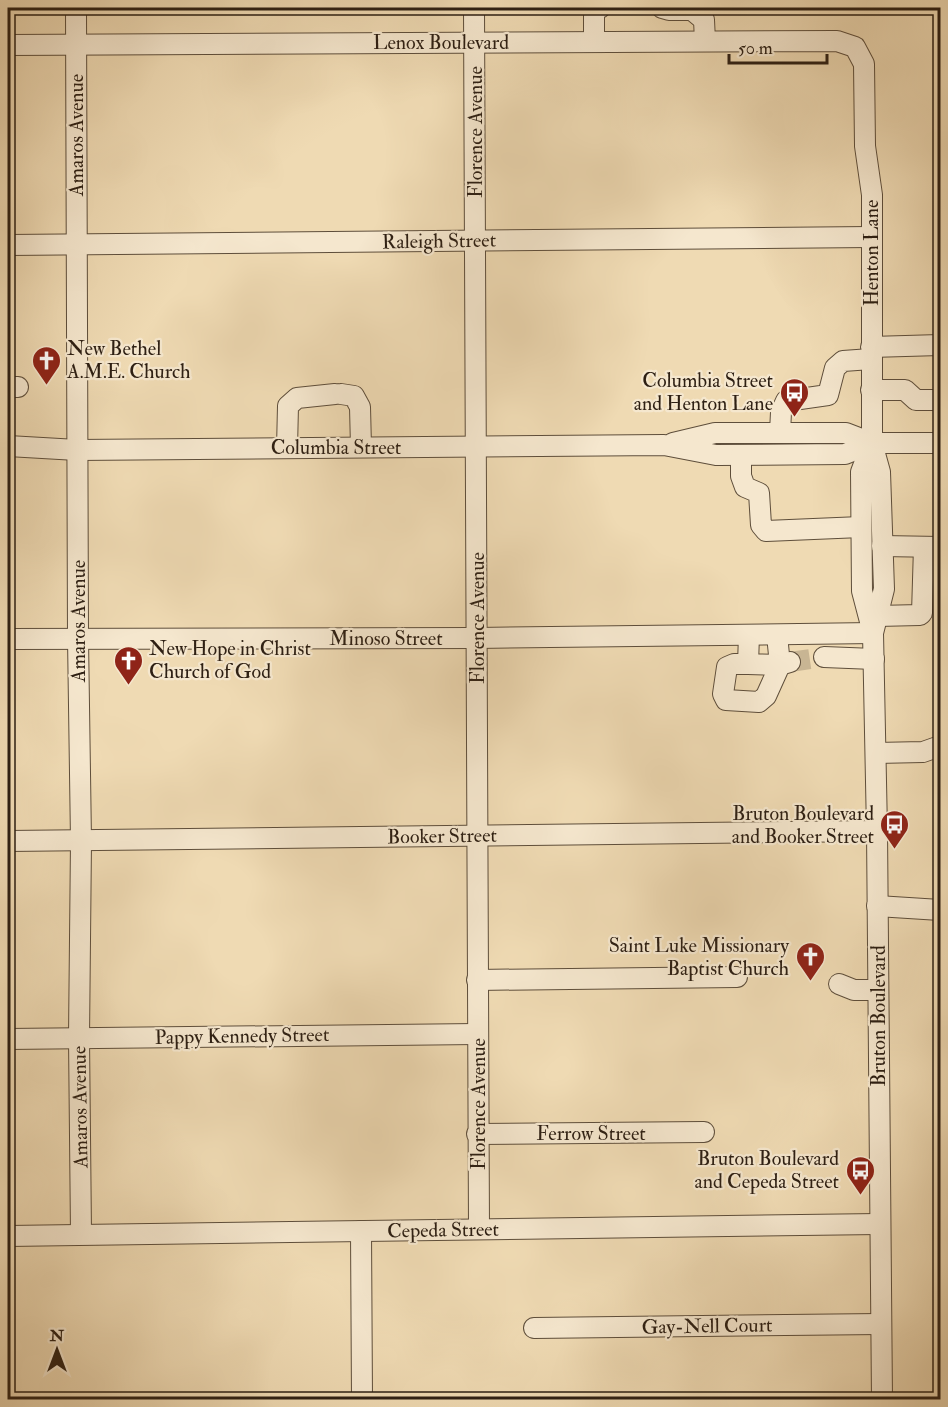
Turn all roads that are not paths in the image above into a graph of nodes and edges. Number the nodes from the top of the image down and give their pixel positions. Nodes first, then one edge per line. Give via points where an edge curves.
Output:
1 (76, 8) edge
2 (474, 8) edge
3 (600, 8) edge
4 (662, 8) edge
5 (705, 41) junction
6 (474, 42) junction
7 (594, 42) junction
8 (8, 45) edge
9 (76, 45) junction
10 (864, 64) joint
11 (871, 237) junction
12 (476, 240) junction
13 (76, 244) junction
14 (8, 245) edge
15 (940, 345) edge
16 (871, 353) junction
17 (871, 390) junction
18 (940, 400) edge
19 (780, 433) junction
20 (872, 442) junction
21 (940, 443) edge
22 (664, 445) junction
23 (8, 446) edge
24 (477, 446) junction
25 (361, 447) junction
26 (287, 448) junction
27 (77, 450) junction
28 (741, 455) junction
29 (861, 527) junction
30 (882, 546) junction
31 (932, 547) edge
32 (875, 625) junction
33 (777, 634) junction
34 (749, 635) junction
35 (78, 638) junction
36 (477, 638) junction
37 (8, 639) edge
38 (824, 657) tunnel mouth
39 (874, 659) junction
40 (785, 663) junction
41 (748, 664) junction
42 (940, 746) edge
43 (876, 753) junction
44 (878, 831) junction
45 (478, 835) junction
46 (8, 841) edge
47 (81, 841) junction
48 (877, 906) junction
49 (940, 910) edge
50 (737, 977) dead end
51 (477, 980) junction
52 (838, 984) dead end
53 (878, 990) junction
54 (477, 1034) junction
55 (79, 1038) junction
56 (8, 1039) edge
57 (704, 1132) dead end
58 (477, 1134) junction
59 (879, 1224) junction
60 (479, 1229) junction
61 (361, 1232) junction
62 (81, 1234) junction
63 (8, 1236) edge
64 (881, 1324) junction
65 (534, 1328) dead end
66 (362, 1400) edge
67 (882, 1400) edge

1 - 9 street, Amaros Avenue
2 - 6 street, Florence Avenue
3 - 7 street via 594,17
4 - 5 street via 692,10 704,20
5 - 7 street, Lenox Boulevard
5 - 10 street, Lenox Boulevard via 837,41 855,47
6 - 7 street, Lenox Boulevard
6 - 9 street, Lenox Boulevard
6 - 12 street, Florence Avenue
8 - 9 street, Lenox Boulevard
9 - 13 street, Amaros Avenue
10 - 11 street, Henton Lane
11 - 12 street, Raleigh Street
11 - 16 street, Henton Lane
12 - 13 street, Raleigh Street
12 - 24 street, Florence Avenue
13 - 14 street, Raleigh Street
13 - 27 street, Amaros Avenue
15 - 16 street
16 - 17 street, Henton Lane
16 - 19 street via 843,361 835,368 828,395 786,401
17 - 18 street via 900,389 916,400
17 - 20 street, Henton Lane
19 - 20 street, Columbia Street via 846,433
19 - 22 street, Columbia Street via 715,433
20 - 21 street, Columbia Street
20 - 28 street, Columbia Street via 845,454
20 - 29 street, Bruton Boulevard via 861,472
20 - 30 street, Bruton Boulevard via 880,472
22 - 24 street, Columbia Street
22 - 28 street, Columbia Street via 716,455
23 - 27 street, Columbia Street
24 - 25 street, Columbia Street
24 - 36 street, Florence Avenue
25 - 26 street, Columbia Street
25 - 26 street via 359,403 354,396 338,394 292,400 288,406
26 - 27 street, Columbia Street
27 - 35 street, Amaros Avenue
28 - 29 street via 741,476 746,487 759,493 761,525 766,531
29 - 32 street, Bruton Boulevard via 862,591
30 - 31 street
30 - 32 street, Bruton Boulevard via 884,589
31 - 32 street, Minoso Street via 922,613
32 - 33 street, Minoso Street
32 - 39 street, Bruton Boulevard
33 - 34 street, Minoso Street
33 - 40 street
34 - 36 street, Minoso Street
34 - 41 street
35 - 36 street, Minoso Street
35 - 37 street, Minoso Street
35 - 47 street, Amaros Avenue
36 - 45 street, Florence Avenue
38 - 39 street
39 - 43 street, Bruton Boulevard
40 - 41 street
40 - 41 street via 759,702 726,700 726,667
42 - 43 street via 923,752
43 - 44 street, Bruton Boulevard
44 - 45 street, Booker Street
44 - 48 street, Bruton Boulevard
45 - 47 street, Booker Street
45 - 51 street, Florence Avenue
46 - 47 street, Booker Street
47 - 55 street, Amaros Avenue
48 - 49 street
48 - 53 street, Bruton Boulevard
50 - 51 street
51 - 54 street, Florence Avenue
52 - 53 street via 854,990
53 - 59 street, Bruton Boulevard
54 - 55 street, Pappy Kennedy Street
54 - 58 street, Florence Avenue
55 - 56 street, Pappy Kennedy Street
55 - 62 street, Amaros Avenue
57 - 58 street, Ferrow Street
58 - 60 street, Florence Avenue
59 - 60 street, Cepeda Street
59 - 64 street, Bruton Boulevard
60 - 61 street, Cepeda Street
61 - 62 street, Cepeda Street
61 - 66 street
62 - 63 street, Cepeda Street
64 - 65 street, Gay-Nell Court
64 - 67 street, Bruton Boulevard

